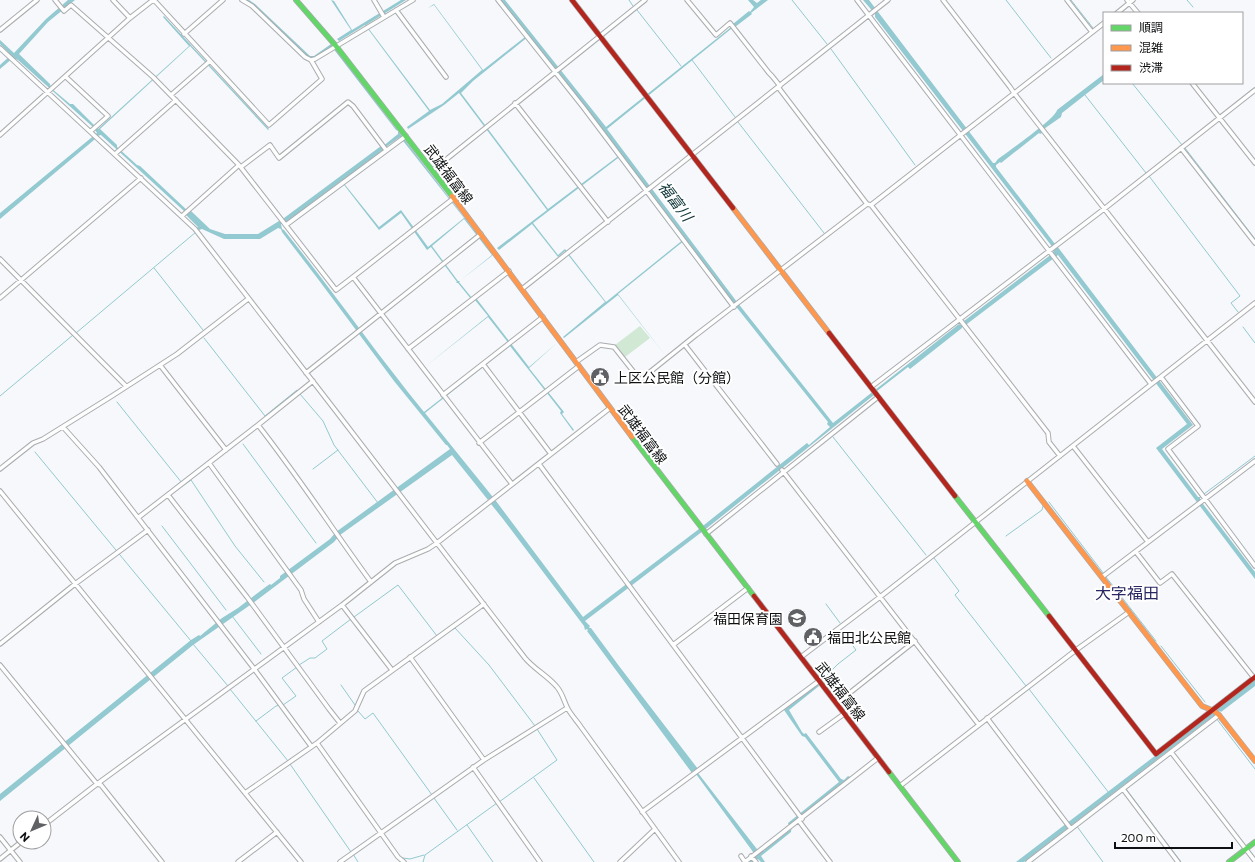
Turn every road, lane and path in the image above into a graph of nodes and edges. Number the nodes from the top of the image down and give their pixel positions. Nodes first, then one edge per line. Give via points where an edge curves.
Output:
1 (37, 0) edge
2 (55, 0) edge
3 (113, 0) edge
4 (153, 0) edge
5 (223, 0) edge
6 (242, 0) edge
7 (296, 0) edge
8 (374, 0) edge
9 (414, 0) edge
10 (498, 0) edge
11 (572, 0) edge
12 (645, 0) edge
13 (687, 0) edge
14 (857, 0) edge
15 (888, 0) edge
16 (943, 0) edge
17 (1067, 0) edge
18 (1133, 0) edge
19 (1128, 1) edge
20 (396, 10) junction
21 (872, 12) junction
22 (1118, 12) edge
23 (1137, 12) edge
24 (383, 14) junction
25 (130, 18) junction
26 (1103, 24) edge
27 (0, 30) edge
28 (1092, 32) junction
29 (184, 34) junction
30 (600, 36) junction
31 (108, 38) junction
32 (334, 47) junction
33 (0, 48) edge
34 (311, 60) junction
35 (208, 63) junction
36 (557, 70) junction
37 (66, 77) junction
38 (446, 77) dead end
39 (1193, 84) edge
40 (779, 86) junction
41 (51, 90) junction
42 (1255, 90) edge
43 (1014, 93) junction
44 (171, 95) junction
45 (176, 100) junction
46 (515, 103) junction
47 (1220, 118) junction
48 (964, 132) junction
49 (94, 133) junction
50 (0, 135) edge
51 (404, 137) junction
52 (385, 148) junction
53 (1181, 148) junction
54 (116, 153) junction
55 (692, 154) junction
56 (1255, 163) edge
57 (240, 166) junction
58 (433, 170) junction
59 (142, 178) junction
60 (647, 190) junction
61 (452, 200) junction
62 (869, 204) junction
63 (1104, 209) junction
64 (183, 215) junction
65 (608, 222) junction
66 (284, 223) junction
67 (480, 236) junction
68 (1255, 243) edge
69 (1052, 249) junction
70 (0, 260) edge
71 (509, 271) junction
72 (781, 271) junction
73 (353, 277) junction
74 (21, 280) junction
75 (522, 289) junction
76 (0, 298) edge
77 (248, 299) junction
78 (1254, 305) edge
79 (734, 307) junction
80 (381, 313) junction
81 (543, 317) junction
82 (962, 323) junction
83 (1206, 341) junction
84 (685, 345) junction
85 (408, 349) junction
86 (577, 364) junction
87 (160, 365) junction
88 (484, 366) junction
89 (306, 373) junction
90 (1160, 378) junction
91 (312, 381) junction
92 (1153, 383) junction
93 (126, 386) junction
94 (875, 392) junction
95 (444, 397) junction
96 (1255, 402) edge
97 (610, 408) junction
98 (520, 413) junction
99 (258, 425) junction
100 (63, 427) junction
101 (479, 443) junction
102 (1073, 446) junction
103 (226, 450) junction
104 (551, 454) junction
105 (1060, 456) junction
106 (1255, 461) edge
107 (209, 463) junction
108 (539, 464) junction
109 (777, 464) dead end
110 (0, 469) edge
111 (783, 471) junction
112 (1027, 481) junction
113 (512, 484) junction
114 (0, 491) edge
115 (168, 495) junction
116 (1203, 498) junction
117 (139, 517) junction
118 (976, 521) junction
119 (148, 530) junction
120 (705, 533) junction
121 (1148, 542) junction
122 (437, 543) junction
123 (1136, 552) junction
124 (1255, 566) edge
125 (1104, 576) junction
126 (371, 582) junction
127 (75, 584) junction
128 (748, 588) junction
129 (880, 597) junction
130 (484, 604) junction
131 (342, 605) junction
132 (1129, 612) junction
133 (319, 622) junction
134 (914, 641) junction
135 (0, 644) edge
136 (673, 645) junction
137 (284, 647) junction
138 (1076, 650) junction
139 (410, 657) junction
140 (801, 657) junction
141 (0, 665) edge
142 (255, 670) junction
143 (392, 670) junction
144 (1254, 677) edge
145 (819, 681) junction
146 (836, 703) junction
147 (567, 708) junction
148 (844, 714) junction
149 (1216, 714) junction
150 (987, 718) junction
151 (186, 720) junction
152 (340, 722) junction
153 (978, 725) junction
154 (819, 732) dead end
155 (742, 739) junction
156 (317, 743) junction
157 (312, 746) junction
158 (1171, 752) junction
159 (878, 758) junction
160 (484, 760) junction
161 (1255, 761) edge
162 (473, 767) junction
163 (97, 784) junction
164 (900, 786) junction
165 (1124, 788) junction
166 (245, 792) junction
167 (642, 812) junction
168 (800, 818) junction
169 (52, 819) edge
170 (655, 829) junction
171 (1071, 829) junction
172 (276, 832) junction
173 (381, 832) junction
174 (0, 837) edge
175 (1255, 842) edge
176 (1246, 849) junction
177 (11, 850) junction
178 (741, 856) dead end
179 (752, 856) junction
180 (1033, 858) junction
181 (0, 859) edge
182 (1255, 861) edge
183 (20, 862) edge
184 (162, 862) edge
185 (238, 862) edge
186 (301, 862) edge
187 (340, 862) edge
188 (404, 862) edge
189 (540, 862) edge
190 (620, 862) edge
191 (679, 862) edge
192 (745, 862) edge
193 (756, 862) edge
194 (830, 862) edge
195 (958, 862) edge
196 (1028, 862) edge
197 (1036, 862) edge
198 (1178, 862) edge
199 (1229, 862) edge

1 - 27 street
2 - 31 street via 64,11 71,5
3 - 25 street
4 - 25 street
4 - 29 street
5 - 29 street
6 - 34 street via 252,6
7 - 32 street, 武雄福富線
8 - 24 street
9 - 20 street
10 - 36 street
11 - 30 street
12 - 30 street
13 - 40 street via 716,35 730,23
14 - 21 street
15 - 21 street
16 - 43 street
17 - 28 street
18 - 19 street
19 - 22 street
19 - 23 street
20 - 24 street
20 - 38 street
21 - 40 street
21 - 48 street
24 - 32 street
25 - 31 street
26 - 28 street
28 - 43 street
29 - 35 street
30 - 36 street
30 - 55 street
31 - 37 street
31 - 44 street
32 - 34 street
32 - 51 street, 武雄福富線
33 - 41 street
34 - 35 street via 322,79 269,125
35 - 44 street
36 - 46 street
36 - 60 street
37 - 41 street
37 - 49 street via 108,116
39 - 47 street
40 - 55 street
40 - 62 street
41 - 49 street
41 - 50 street
42 - 47 street
43 - 48 street
43 - 63 street
44 - 45 street
45 - 54 street
45 - 57 street
46 - 58 street
46 - 65 street
47 - 53 street
47 - 56 street
48 - 62 street
48 - 69 street
49 - 54 street
51 - 52 street
51 - 58 street, 武雄福富線
52 - 57 street via 348,102 279,158 270,145
52 - 66 street
53 - 63 street
53 - 68 street
54 - 59 street
55 - 60 street
55 - 72 street
57 - 64 street
57 - 66 street
58 - 61 street, 武雄福富線
59 - 64 street
59 - 74 street
60 - 65 street
60 - 79 street
61 - 67 street, 武雄福富線
61 - 73 street
62 - 72 street
62 - 82 street
63 - 69 street
63 - 83 street
64 - 77 street
65 - 75 street
66 - 73 street via 336,290
67 - 71 street, 武雄福富線
67 - 80 street
69 - 82 street
69 - 92 street via 1056,259
70 - 74 street
71 - 75 street, 武雄福富線
71 - 85 street
72 - 79 street
72 - 94 street
73 - 80 street
74 - 76 street
74 - 93 street
75 - 81 street, 武雄福富線
77 - 87 street
77 - 89 street
78 - 83 street
79 - 84 street
80 - 85 street
80 - 89 street
81 - 86 street, 武雄福富線
81 - 88 street
82 - 94 street
82 - 105 street via 1048,433 1049,442
83 - 90 street
83 - 96 street
84 - 86 street via 640,380 614,347 600,344
84 - 109 street
85 - 95 street
86 - 97 street, 武雄福富線
86 - 98 street
87 - 93 street
87 - 103 street
88 - 95 street
88 - 98 street
89 - 91 street
90 - 92 street
90 - 116 street via 1198,426 1168,450
91 - 99 street
91 - 122 street
92 - 102 street
93 - 100 street
94 - 111 street
94 - 118 street
95 - 101 street
97 - 104 street
97 - 120 street, 武雄福富線
98 - 101 street
98 - 104 street
99 - 103 street
99 - 126 street
100 - 110 street via 33,443
100 - 117 street
101 - 113 street
102 - 105 street
102 - 121 street
103 - 107 street
104 - 108 street
105 - 112 street
106 - 116 street
107 - 115 street
107 - 133 street via 301,590
108 - 113 street
108 - 136 street
111 - 120 street
111 - 129 street
112 - 118 street
112 - 125 street
113 - 122 street
114 - 127 street
115 - 117 street
115 - 137 street
116 - 121 street via 1198,505
116 - 124 street
117 - 119 street
118 - 129 street
118 - 138 street
119 - 127 street
119 - 142 street
120 - 128 street, 武雄福富線
121 - 123 street
122 - 126 street via 395,563
122 - 130 street
123 - 125 street
123 - 144 street via 1160,582 1172,574
125 - 132 street
126 - 131 street
127 - 135 street
127 - 151 street
128 - 136 street
128 - 140 street, 武雄福富線
129 - 134 street
129 - 140 street
130 - 139 street
130 - 147 street via 529,664 548,677 558,688 564,696
131 - 133 street
131 - 143 street
132 - 138 street
132 - 149 street via 1202,706
133 - 137 street
134 - 146 street
134 - 153 street
136 - 155 street
137 - 142 street
137 - 152 street
138 - 149 street via 1156,754
138 - 150 street
139 - 143 street
139 - 160 street
140 - 145 street, 武雄福富線
141 - 163 street
142 - 151 street
142 - 157 street
143 - 152 street via 364,691 355,711
144 - 149 street
145 - 146 street, 武雄福富線
145 - 155 street
146 - 148 street, 武雄福富線
147 - 160 street
147 - 167 street
148 - 154 street
148 - 159 street, 武雄福富線
149 - 158 street
149 - 161 street
150 - 153 street
150 - 171 street
151 - 163 street
151 - 166 street
152 - 156 street
153 - 164 street
155 - 167 street
155 - 168 street
156 - 157 street
156 - 173 street
157 - 166 street
158 - 165 street
158 - 176 street
159 - 164 street, 武雄福富線
159 - 168 street
160 - 162 street
162 - 173 street
162 - 189 street
163 - 169 street
163 - 184 street via 101,785
164 - 195 street, 武雄福富線
165 - 171 street
165 - 198 street
166 - 172 street
167 - 170 street
168 - 179 street
168 - 194 street
170 - 190 street
170 - 191 street
171 - 180 street
172 - 185 street
172 - 186 street
173 - 187 street
173 - 188 street
174 - 177 street
175 - 176 street
176 - 182 street
176 - 199 street
177 - 181 street
177 - 183 street
178 - 192 street
179 - 192 street
179 - 193 street
180 - 196 street
180 - 197 street

